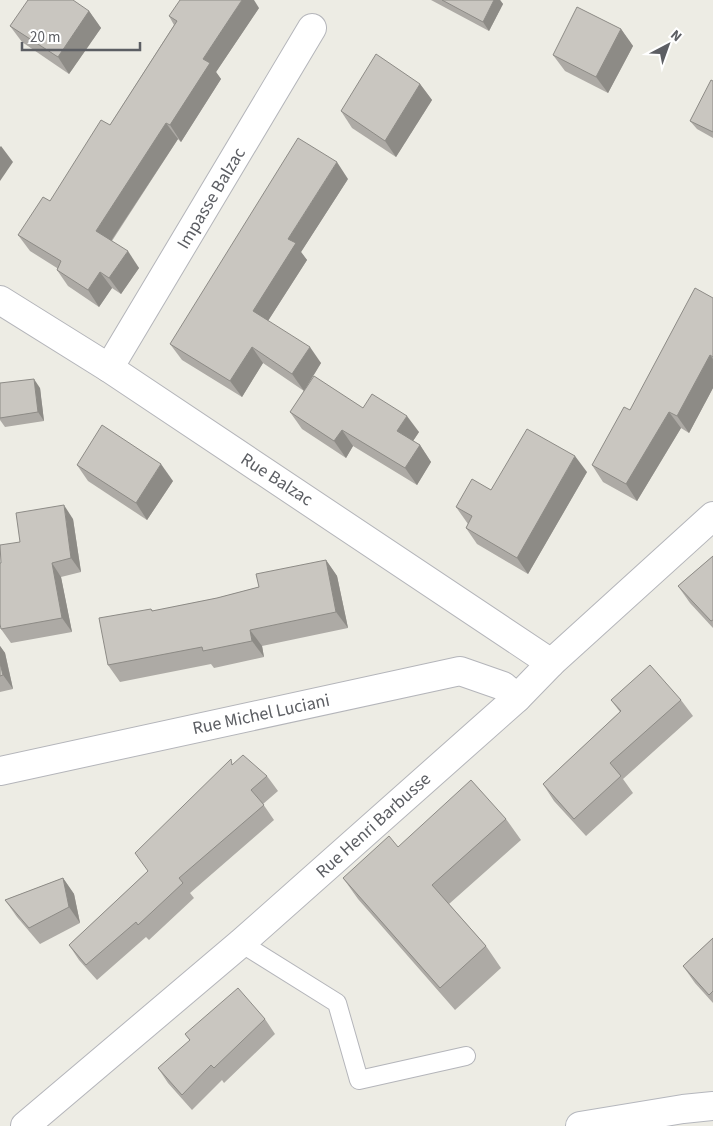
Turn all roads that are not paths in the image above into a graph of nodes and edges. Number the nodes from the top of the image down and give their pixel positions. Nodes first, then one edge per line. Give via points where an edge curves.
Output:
1 (312, 28) dead end
2 (0, 300) edge
3 (31, 320) junction
4 (0, 324) edge
5 (109, 368) junction
6 (713, 516) edge
7 (551, 663) junction
8 (517, 698) junction
9 (0, 771) edge
10 (241, 943) junction
11 (466, 1056) dead end
12 (713, 1106) edge
13 (25, 1126) edge
14 (580, 1126) edge

1 - 5 street, Impasse Balzac
2 - 3 street, Rue Balzac
3 - 4 street
3 - 5 street, Rue Balzac
5 - 7 street, Rue Balzac
6 - 7 street, Rue Henri Barbusse
7 - 8 street, Rue Henri Barbusse
8 - 9 street, Rue Michel Luciani via 503,686 460,671
8 - 10 street, Rue Henri Barbusse
10 - 11 lane via 337,1003 359,1080
10 - 13 street, Rue Henri Barbusse
12 - 14 street

